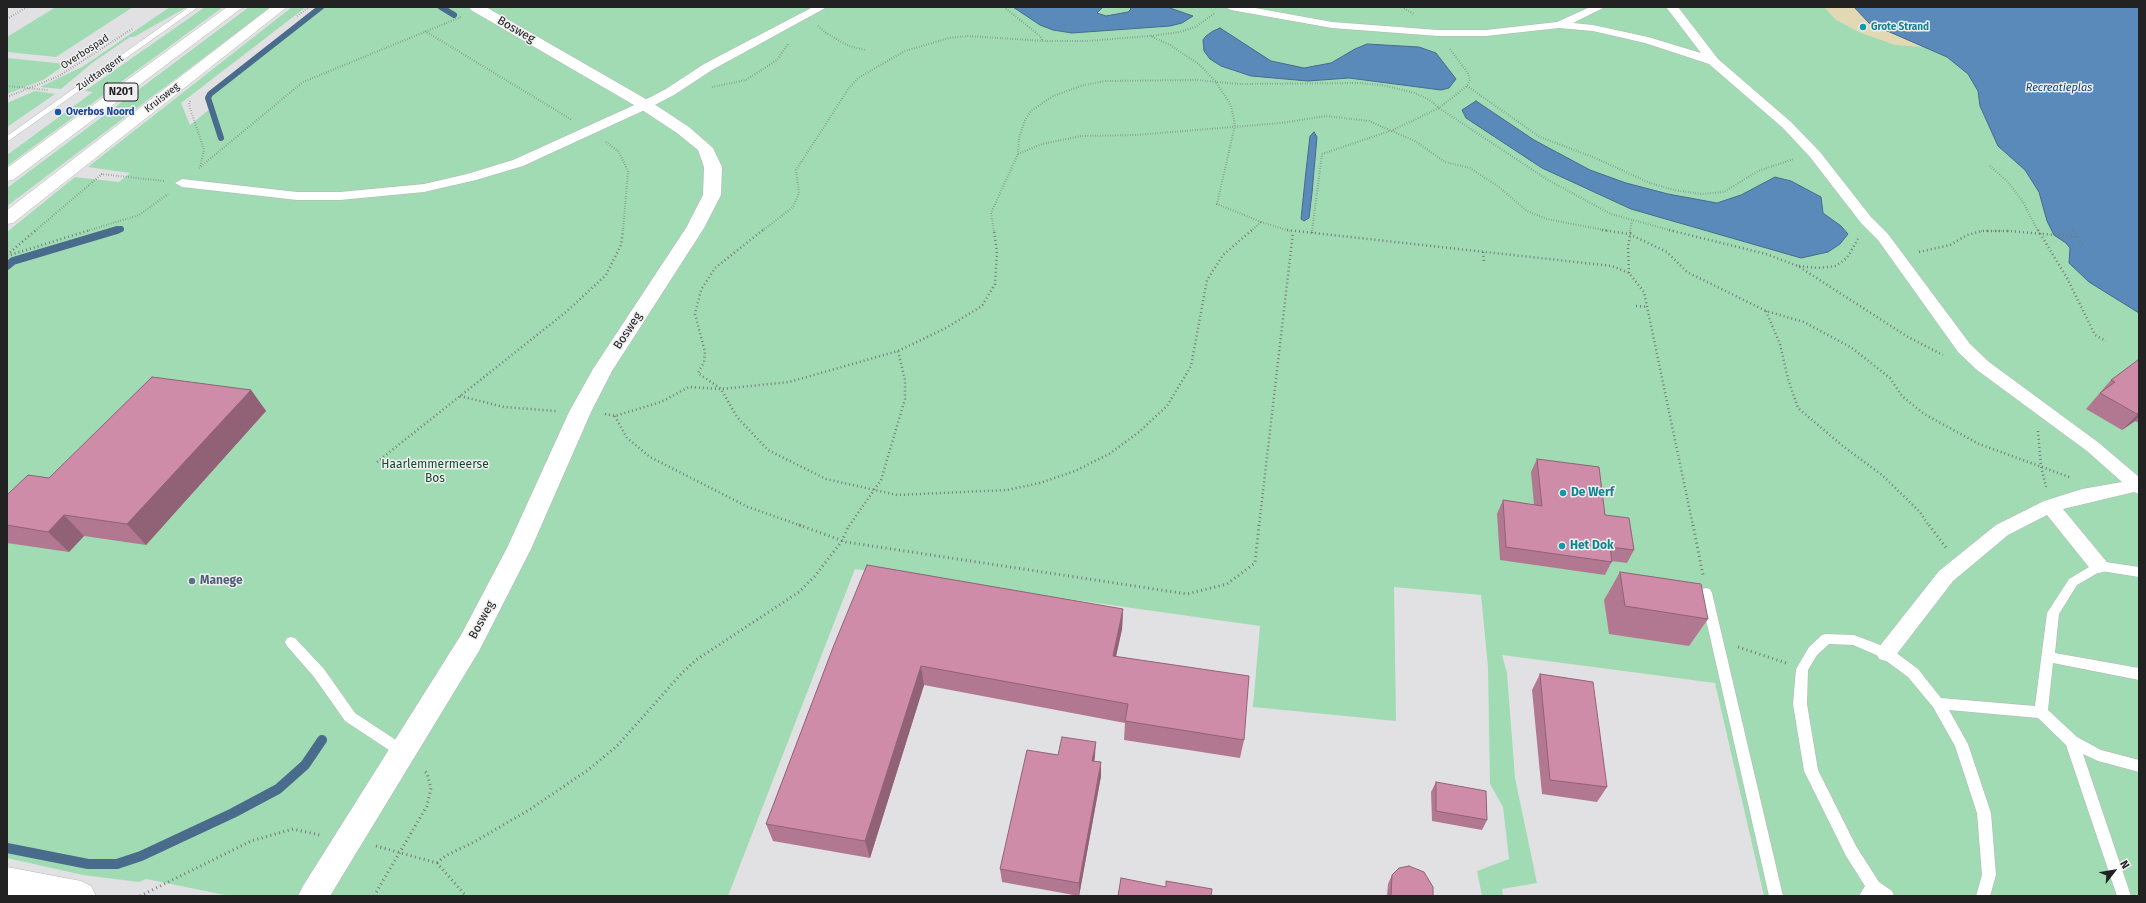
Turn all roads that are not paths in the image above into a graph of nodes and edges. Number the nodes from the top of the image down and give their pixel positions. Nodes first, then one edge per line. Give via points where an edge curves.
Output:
1 (194, 7) edge
2 (236, 7) edge
3 (280, 7) edge
4 (821, 7) edge
5 (1231, 7) edge
6 (1599, 7) edge
7 (1672, 7) edge
8 (478, 8) edge
9 (1559, 25) junction
10 (1714, 62) junction
11 (645, 104) junction
12 (7, 140) edge
13 (7, 176) edge
14 (182, 183) road end
15 (7, 219) edge
16 (2138, 485) edge
17 (2050, 506) junction
18 (2099, 566) junction
19 (2139, 572) edge
20 (1706, 593) dead end
21 (291, 642) dead end
22 (1886, 653) junction
23 (2048, 657) junction
24 (2139, 674) edge
25 (1938, 703) junction
26 (2041, 712) junction
27 (2072, 741) junction
28 (403, 752) junction
29 (2139, 766) edge
30 (7, 881) edge
31 (1870, 892) edge
32 (81, 896) edge
33 (313, 896) edge
34 (1776, 896) edge
35 (1887, 896) edge
36 (1983, 896) edge
37 (2124, 896) edge

1 - 12 lane, Zuidtangent
2 - 13 main road, N201
3 - 15 main road, Kruisweg / N201
4 - 11 street
5 - 9 street via 1332,25 1438,33 1486,33
6 - 9 street
7 - 10 street
8 - 11 main road, Bosweg
9 - 10 street via 1618,32
10 - 16 street via 1787,125 1815,155 1897,255 1964,348 1983,366 2093,447
11 - 14 street via 518,163 472,177 402,191 340,196 297,196
11 - 28 main road, Bosweg via 705,148 713,167 712,195 695,228 603,369 580,412 520,549 470,643
16 - 17 street via 2082,496
17 - 18 street
17 - 22 street via 2002,530 1946,576
18 - 19 lane
18 - 23 lane via 2073,582 2053,613
20 - 34 lane
21 - 28 lane via 319,673 350,717
22 - 25 lane via 1913,673
22 - 31 lane via 1854,640 1826,639 1813,650 1802,669 1800,704 1811,771
23 - 24 lane
23 - 26 lane
25 - 26 lane
25 - 36 lane via 1961,744 1984,812 1989,875
26 - 27 lane
27 - 29 lane via 2098,755
27 - 37 lane
28 - 33 main road, Bosweg
30 - 32 main road
31 - 35 lane

